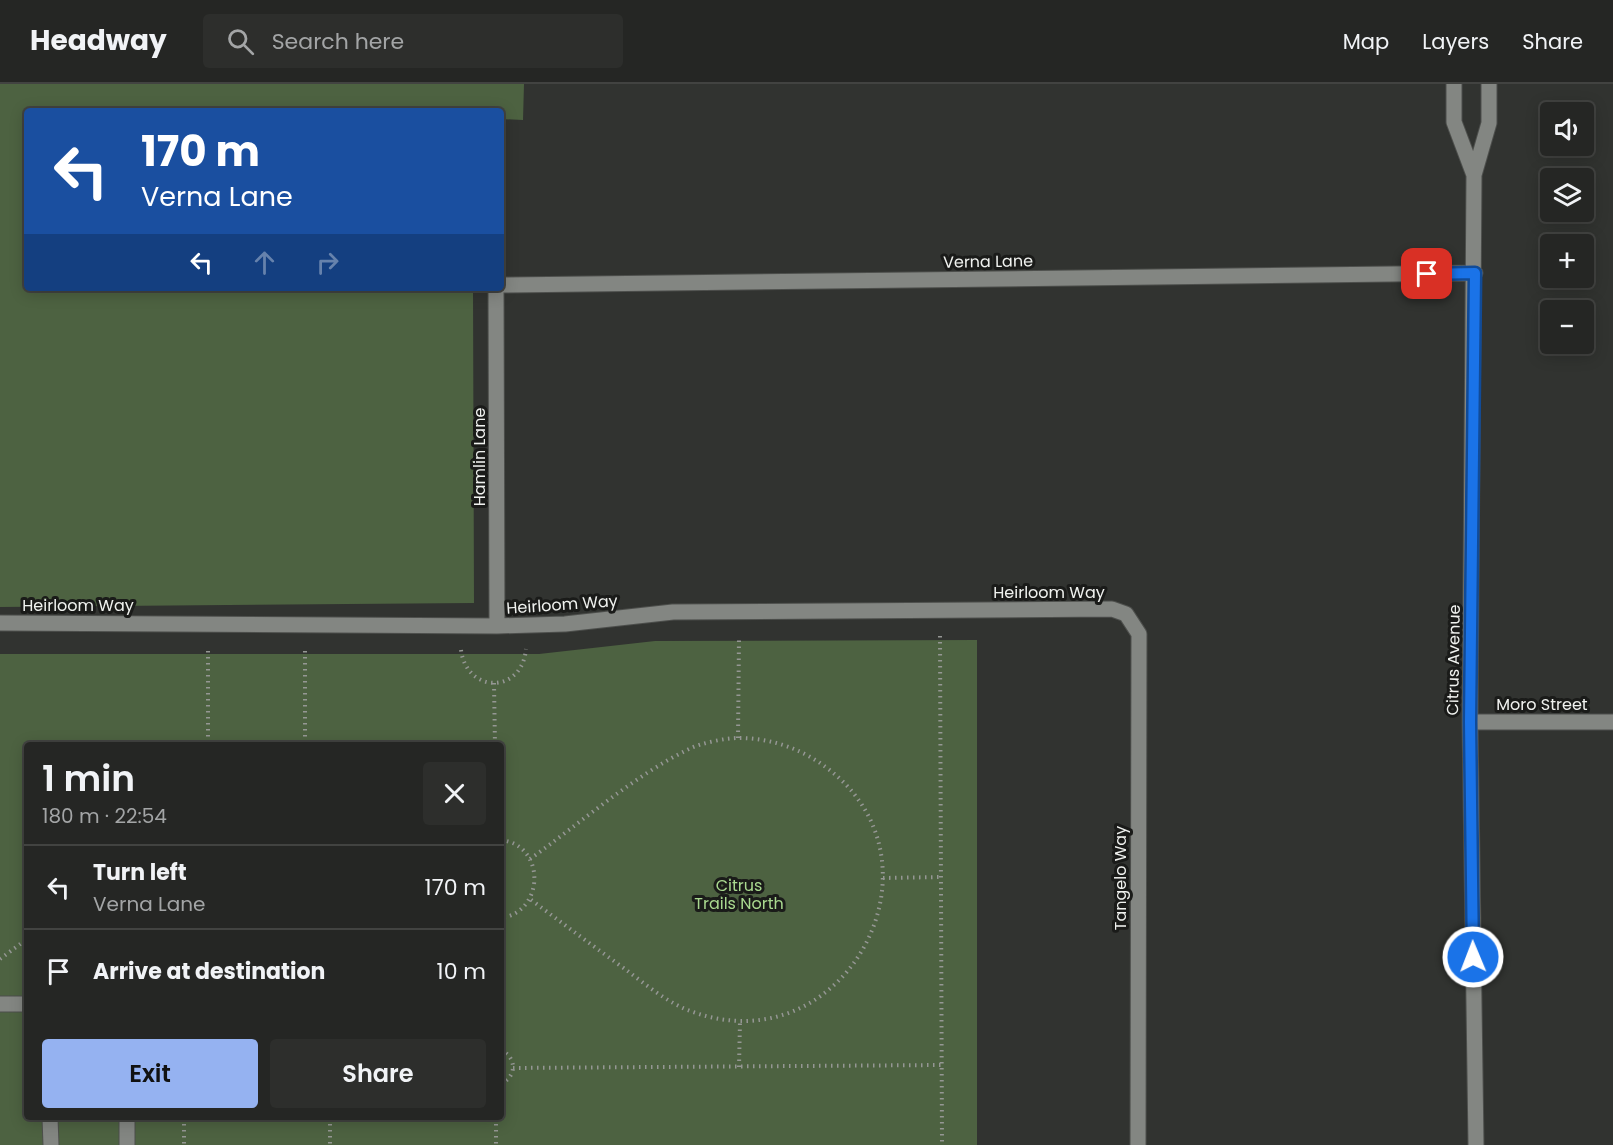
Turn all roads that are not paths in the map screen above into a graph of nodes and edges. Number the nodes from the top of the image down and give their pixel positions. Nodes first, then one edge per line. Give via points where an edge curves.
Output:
1 (1454, 84) edge
2 (1489, 84) edge
3 (1474, 175) junction
4 (1475, 273) junction
5 (504, 285) edge
6 (496, 291) edge
7 (1126, 614) joint
8 (0, 623) edge
9 (497, 626) junction
10 (1470, 722) junction
11 (1613, 722) edge
12 (0, 1004) edge
13 (24, 1004) edge
14 (50, 1120) edge
15 (127, 1120) edge
16 (51, 1145) edge
17 (127, 1145) edge
18 (1138, 1145) edge
19 (1476, 1145) edge

1 - 3 street, Citrus Avenue via 1454,122
2 - 3 street, Citrus Avenue via 1489,123
3 - 4 street, Citrus Avenue
4 - 5 street, Verna Lane
4 - 10 street, Citrus Avenue
6 - 9 street, Hamlin Lane
7 - 9 street, Heirloom Way via 1112,609 672,612 565,624
7 - 18 street, Tangelo Way via 1139,634
8 - 9 street, Heirloom Way
10 - 11 street, Moro Street
10 - 19 street, Citrus Avenue
12 - 13 street
14 - 16 street
15 - 17 street

